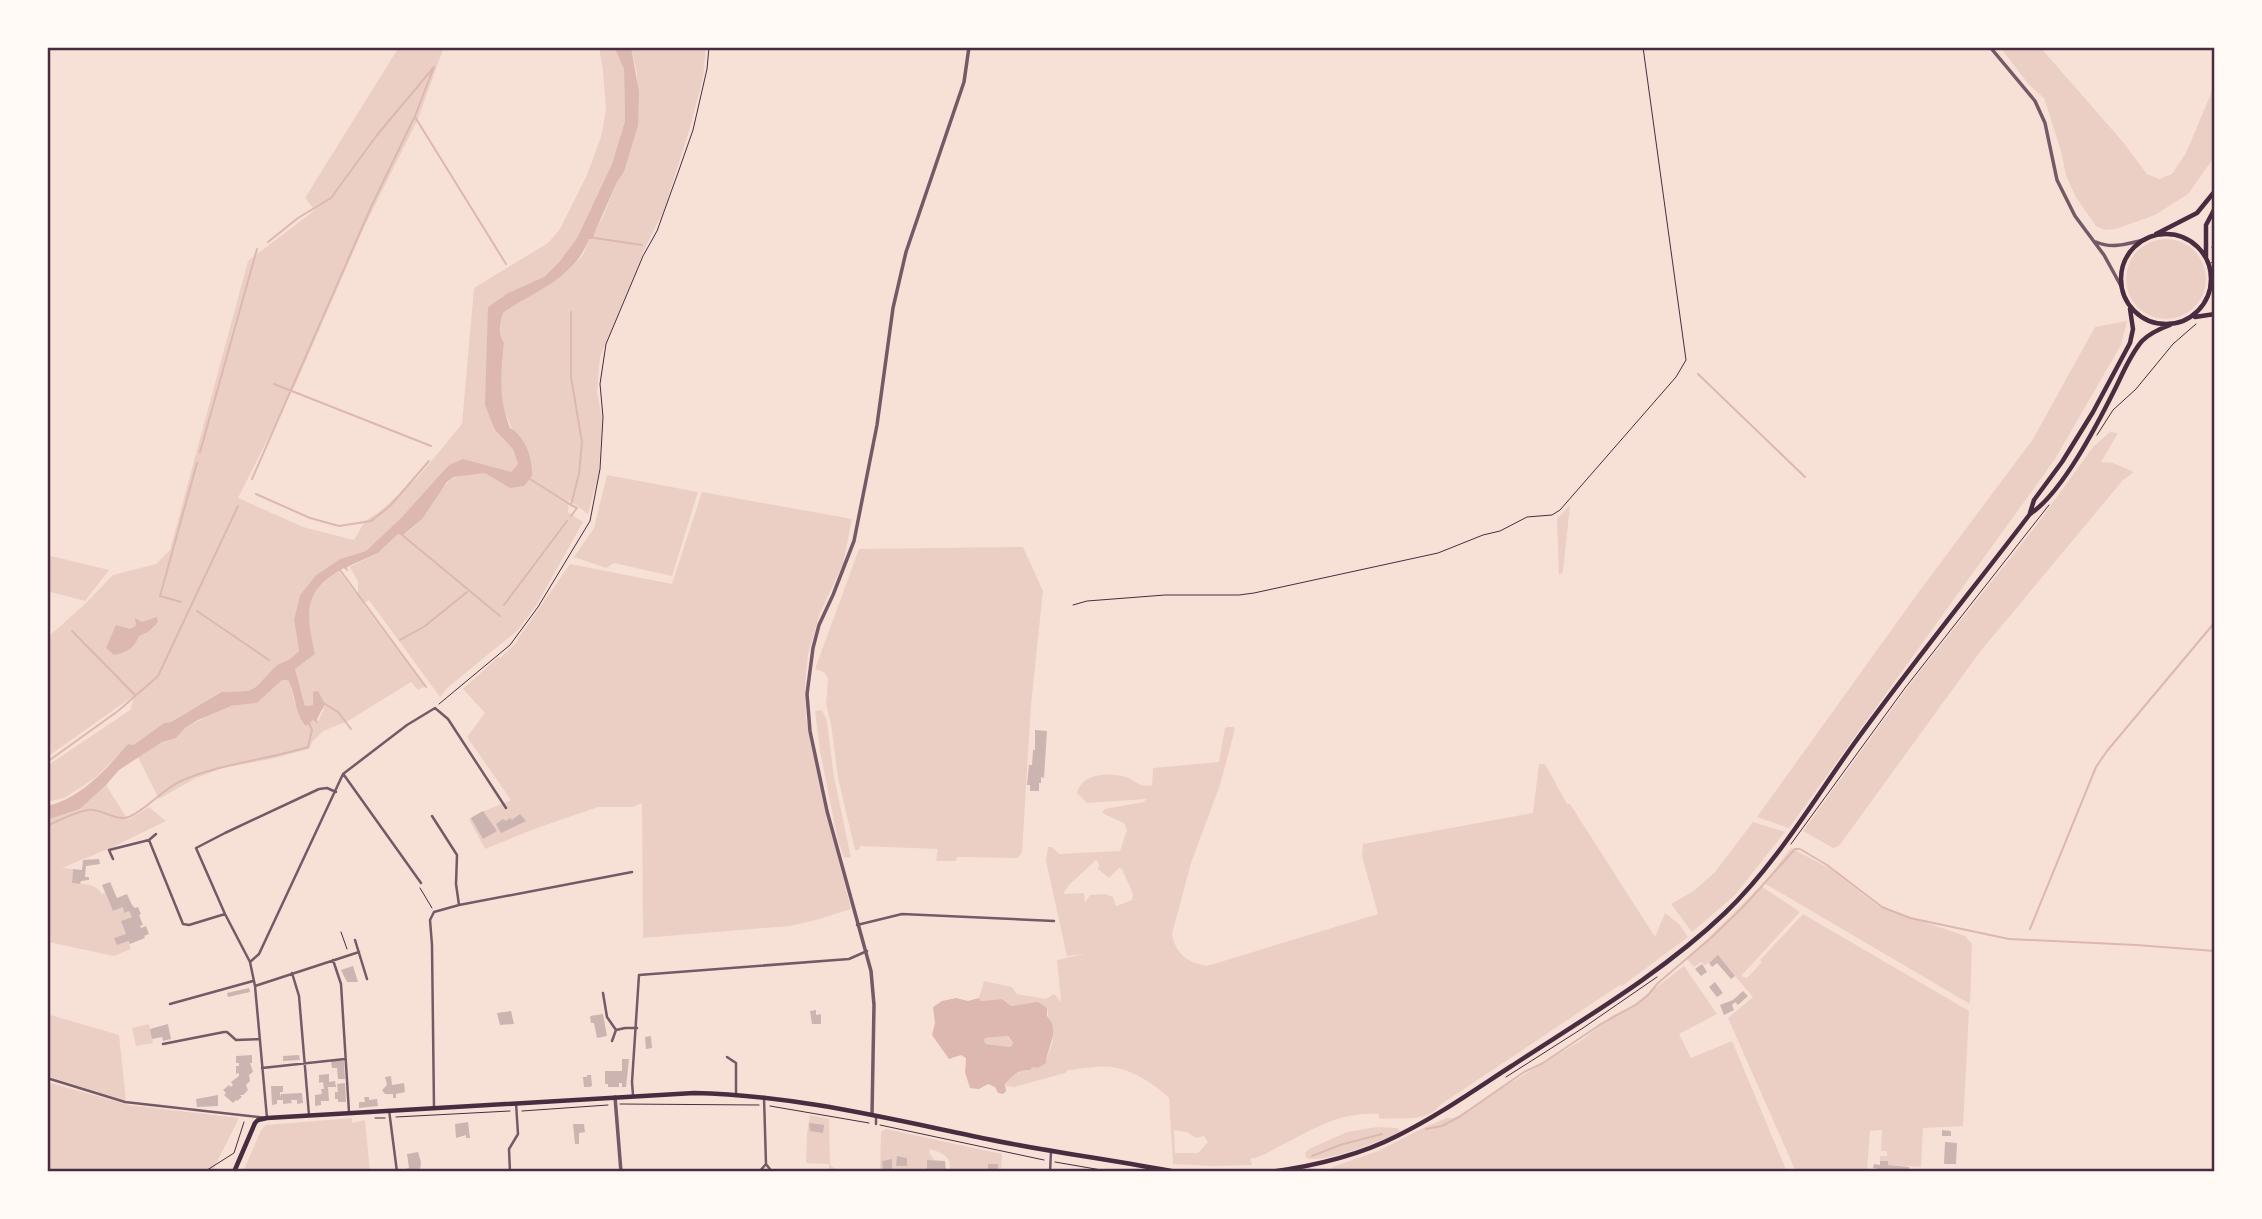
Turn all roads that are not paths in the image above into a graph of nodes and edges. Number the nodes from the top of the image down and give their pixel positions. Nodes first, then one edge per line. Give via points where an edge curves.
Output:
1 (969, 47) edge
2 (1990, 47) edge
3 (2215, 191) edge
4 (2215, 208) edge
5 (2152, 236) junction
6 (2143, 240) junction
7 (2094, 242) junction
8 (2210, 261) edge
9 (2211, 273) junction
10 (2215, 280) edge
11 (2121, 286) junction
12 (2130, 307) junction
13 (2215, 314) edge
14 (2189, 318) junction
15 (2170, 325) junction
16 (2030, 514) junction
17 (343, 774) junction
18 (336, 792) junction
19 (506, 808) dead end
20 (432, 816) dead end
21 (156, 834) dead end
22 (149, 840) junction
23 (113, 859) dead end
24 (632, 872) dead end
25 (421, 883) road end
26 (458, 905) junction
27 (225, 914) junction
28 (1054, 921) dead end
29 (857, 925) junction
30 (355, 940) dead end
31 (867, 951) junction
32 (359, 952) junction
33 (333, 960) junction
34 (250, 962) junction
35 (292, 973) junction
36 (368, 979) dead end
37 (254, 981) junction
38 (255, 986) junction
39 (603, 993) dead end
40 (170, 1004) dead end
41 (636, 1028) junction
42 (616, 1030) junction
43 (260, 1039) junction
44 (612, 1041) dead end
45 (163, 1044) dead end
46 (727, 1056) dead end
47 (345, 1059) junction
48 (305, 1065) junction
49 (262, 1068) junction
50 (47, 1078) edge
51 (736, 1094) junction
52 (633, 1095) junction
53 (615, 1097) junction
54 (764, 1097) junction
55 (516, 1103) junction
56 (816, 1103) junction
57 (434, 1108) junction
58 (389, 1110) junction
59 (349, 1112) junction
60 (813, 1113) road end
61 (309, 1115) junction
62 (874, 1115) junction
63 (267, 1118) junction
64 (876, 1124) road end
65 (1051, 1152) junction
66 (766, 1164) junction
67 (234, 1172) edge
68 (397, 1172) edge
69 (510, 1172) edge
70 (621, 1172) edge
71 (759, 1172) edge
72 (772, 1172) edge
73 (1050, 1172) edge
74 (1175, 1172) edge
75 (1270, 1172) edge

1 - 29 street via 964,82 906,252 854,541 819,625 807,694 827,811
2 - 7 street via 2035,101 2045,123 2057,180
3 - 5 main road via 2197,213
4 - 8 main road via 2205,232
5 - 6 main road
5 - 8 main road via 2183,237
6 - 7 street via 2113,246
6 - 11 main road via 2124,261
7 - 11 street
8 - 9 main road
9 - 10 main road
9 - 14 main road via 2206,300
11 - 12 main road
12 - 15 main road via 2147,321
12 - 16 main road via 2130,343 2093,412 2034,500
13 - 14 main road
14 - 15 main road
15 - 16 main road via 2142,342 2082,450 2042,506
16 - 75 main road via 1756,879 1695,940 1580,1022 1409,1130 1340,1158
17 - 18 street
17 - 19 street via 435,708 448,719
17 - 25 street
18 - 27 street via 319,789 196,848
18 - 34 street via 259,954
20 - 26 street via 457,855
21 - 22 street
22 - 23 street via 109,850
22 - 27 street via 183,924
24 - 26 street
26 - 57 street via 434,912 430,920
27 - 34 street
28 - 29 street via 902,914
29 - 31 street
30 - 32 street
31 - 41 street via 849,959 639,975
31 - 62 street via 874,1005
32 - 33 street
32 - 36 street
33 - 35 street
33 - 47 street via 341,984
34 - 37 street
35 - 38 street
35 - 48 street via 299,996
37 - 38 street
37 - 40 street
38 - 43 street
39 - 42 street via 607,1017
41 - 42 street
41 - 52 street
42 - 44 street
43 - 45 street via 236,1040 224,1032
43 - 49 street
46 - 51 street via 736,1063
47 - 48 street
47 - 59 street
48 - 49 street
48 - 61 street
49 - 63 street
50 - 63 street via 125,1102
51 - 52 main road
51 - 54 main road
52 - 53 main road
53 - 55 main road
53 - 70 street
54 - 56 main road
54 - 66 street
55 - 57 main road
55 - 69 street via 518,1134 509,1149
56 - 60 street
56 - 62 main road
57 - 58 main road
58 - 59 main road
58 - 68 street
59 - 61 main road
61 - 63 main road
62 - 64 street
62 - 65 main road
63 - 67 main road via 255,1123
65 - 73 street
65 - 74 main road
66 - 71 street
66 - 72 street

